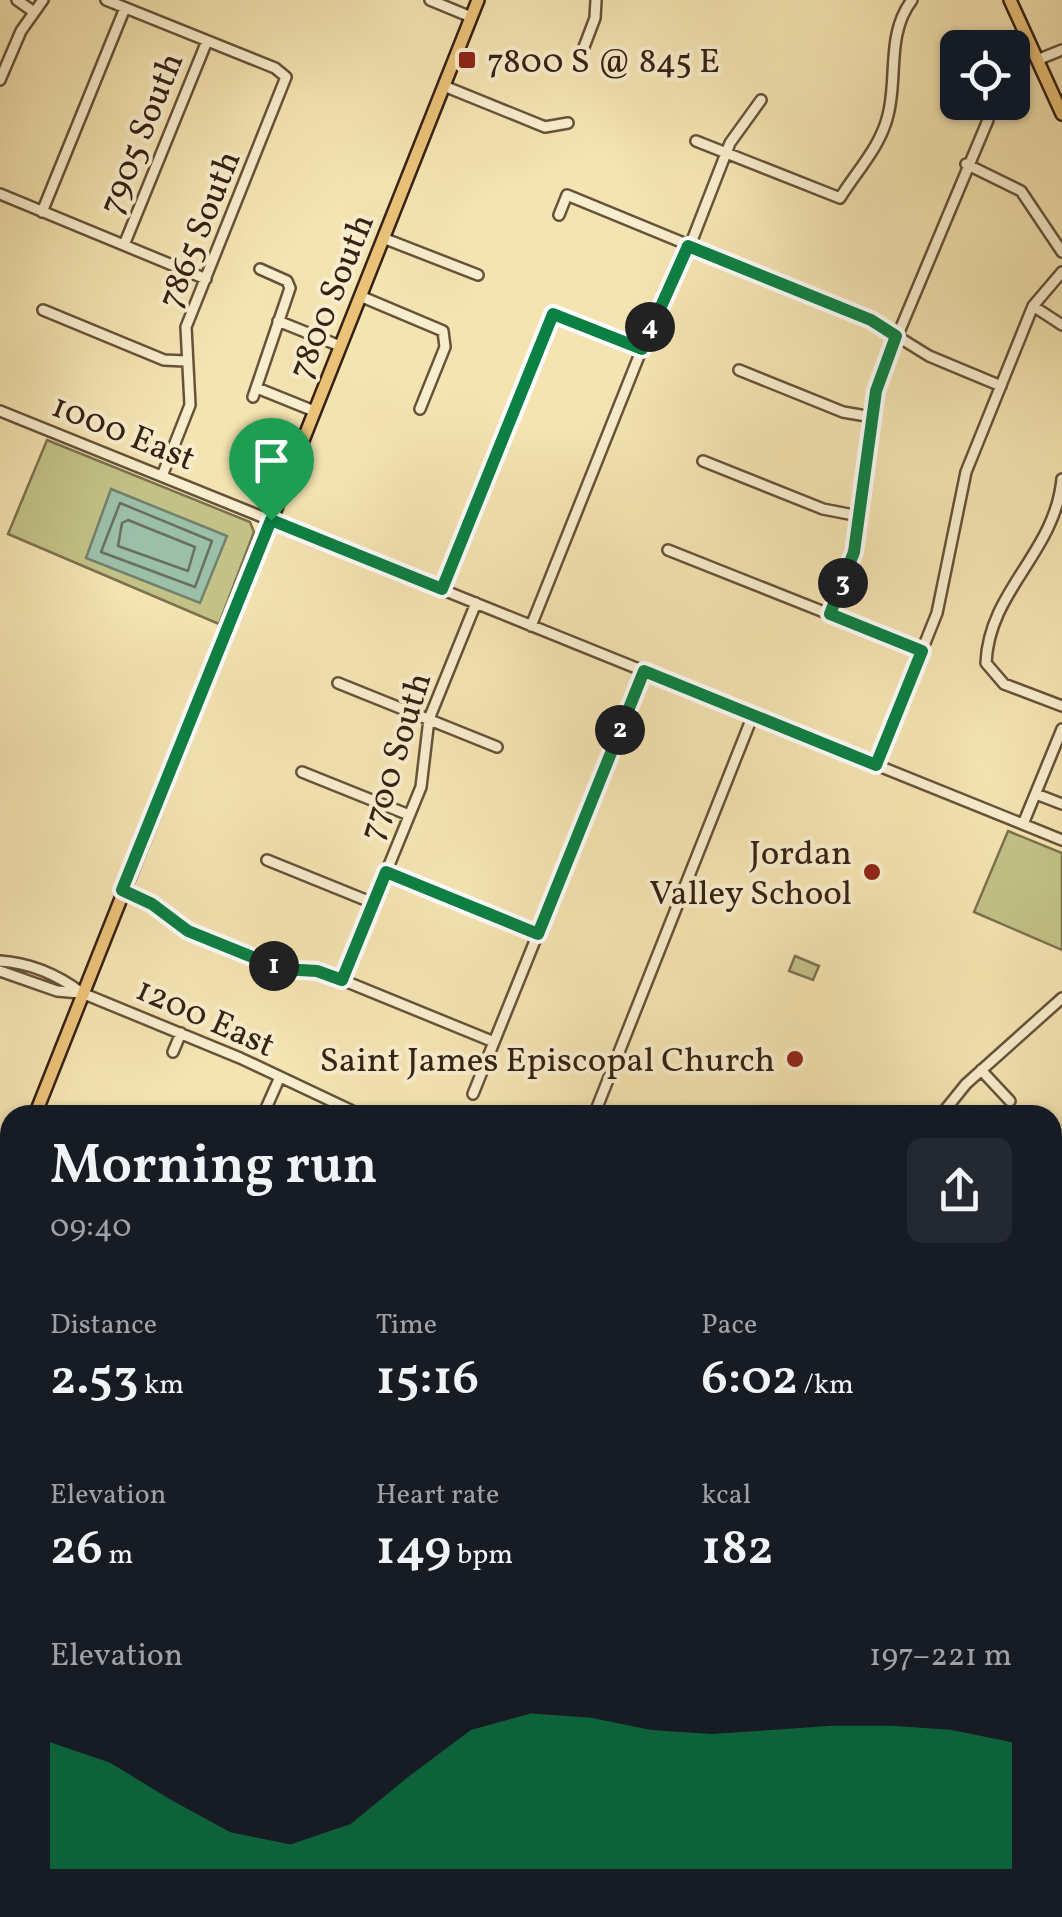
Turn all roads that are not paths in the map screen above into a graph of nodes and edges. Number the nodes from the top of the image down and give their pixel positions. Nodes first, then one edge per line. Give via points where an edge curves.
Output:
1 (16, 0) edge
2 (43, 0) edge
3 (106, 0) edge
4 (430, 0) edge
5 (478, 0) edge
6 (596, 0) edge
7 (1010, 0) edge
8 (909, 1) edge
9 (126, 8) junction
10 (34, 12) junction
11 (472, 16) junction
12 (207, 41) junction
13 (584, 47) dead end
14 (1062, 50) edge
15 (1037, 60) junction
16 (0, 80) edge
17 (444, 86) junction
18 (761, 100) dead end
19 (1062, 114) edge
20 (988, 120) dead end
21 (568, 123) dead end
22 (696, 141) dead end
23 (726, 152) junction
24 (966, 164) junction
25 (0, 194) edge
26 (42, 212) junction
27 (560, 215) dead end
28 (383, 238) junction
29 (124, 245) junction
30 (688, 246) junction
31 (1062, 252) edge
32 (260, 269) dead end
33 (1062, 272) edge
34 (478, 275) dead end
35 (206, 278) junction
36 (360, 296) junction
37 (1033, 306) junction
38 (43, 310) dead end
39 (278, 321) junction
40 (1062, 325) edge
41 (896, 336) junction
42 (340, 346) junction
43 (642, 349) junction
44 (185, 361) junction
45 (739, 370) dead end
46 (1001, 386) junction
47 (420, 409) dead end
48 (0, 411) edge
49 (314, 411) junction
50 (872, 417) junction
51 (703, 460) dead end
52 (162, 476) junction
53 (1062, 478) edge
54 (858, 516) junction
55 (271, 520) junction
56 (668, 550) dead end
57 (442, 589) junction
58 (476, 603) junction
59 (830, 614) junction
60 (531, 626) junction
61 (922, 651) junction
62 (644, 671) junction
63 (338, 682) dead end
64 (1062, 706) edge
65 (753, 715) junction
66 (429, 719) junction
67 (1062, 730) edge
68 (497, 747) dead end
69 (876, 765) junction
70 (302, 772) dead end
71 (1036, 794) junction
72 (1062, 804) edge
73 (409, 815) junction
74 (1023, 824) junction
75 (1062, 840) edge
76 (267, 860) dead end
77 (386, 872) junction
78 (122, 890) junction
79 (373, 903) junction
80 (538, 934) junction
81 (0, 961) edge
82 (0, 971) edge
83 (342, 980) junction
84 (82, 994) junction
85 (1062, 998) edge
86 (180, 1033) junction
87 (494, 1042) junction
88 (173, 1052) dead end
89 (981, 1070) junction
90 (278, 1078) junction
91 (473, 1094) dead end
92 (1010, 1101) dead end
93 (39, 1105) edge
94 (267, 1105) edge
95 (339, 1105) edge
96 (598, 1105) edge
97 (950, 1105) edge

1 - 10 street
2 - 10 street
3 - 9 street
4 - 11 street
5 - 11 main road, 7800 South
6 - 13 street
7 - 15 main road
8 - 23 street via 894,50 887,122 840,198
9 - 12 street
9 - 26 street
10 - 16 street
11 - 17 main road, 7800 South
12 - 29 street, 7905 South
12 - 35 street, 7865 South via 286,77
14 - 15 street
15 - 19 main road
17 - 21 street via 545,126
17 - 28 main road, 7800 South
18 - 23 street
20 - 24 street
22 - 23 street
23 - 30 street
24 - 31 street via 1022,191
24 - 41 street
25 - 26 street
26 - 29 street
27 - 30 street via 567,195
28 - 34 street
28 - 36 main road, 7800 South
29 - 35 street
30 - 41 street
30 - 43 street
32 - 39 street via 290,284
33 - 37 street
35 - 44 street, 7865 South via 186,327
36 - 42 main road, 7800 South
36 - 47 street via 443,331 445,347
37 - 40 street
37 - 46 street
38 - 44 street via 164,360
39 - 42 street
39 - 49 street via 255,393
41 - 46 street
41 - 50 street
42 - 49 main road, 7800 South
43 - 57 street via 553,314
43 - 60 street
44 - 52 street, 7865 South via 190,405
45 - 50 street
46 - 61 street via 959,494 945,583
48 - 52 street, 1000 East
49 - 55 main road, 7800 South
50 - 54 street
51 - 54 street
52 - 55 street, 1000 East
53 - 64 street via 1049,531 992,623 986,663 1004,684
54 - 59 street via 850,564
55 - 57 street, 1000 East
55 - 78 main road, 7800 South
56 - 59 street
57 - 58 street, 1000 East
58 - 60 street, 1000 East
58 - 66 street, 7700 South
59 - 61 street
60 - 62 street, 1000 East
61 - 69 street
62 - 65 street, 1000 East
62 - 80 street
63 - 66 street
65 - 69 street, 1000 East
65 - 96 street
66 - 68 street
66 - 73 street, 7700 South via 424,776
67 - 71 street
69 - 74 street, 1000 East
70 - 73 street
71 - 72 street
71 - 74 street
73 - 77 street, 7700 South
74 - 75 street, 1000 East
76 - 79 street
77 - 79 street, 7700 South
77 - 80 street
78 - 83 street via 188,931 282,969
78 - 84 main road, 7800 South
79 - 83 street, 7700 South
80 - 87 street
81 - 84 street via 62,978
82 - 84 street
83 - 87 street
84 - 86 street, 1200 East
84 - 93 main road, 7800 South
85 - 89 street
86 - 88 street
86 - 90 street, 1200 East
87 - 91 street
89 - 92 street
89 - 97 street
90 - 94 street
90 - 95 street, 1200 East

